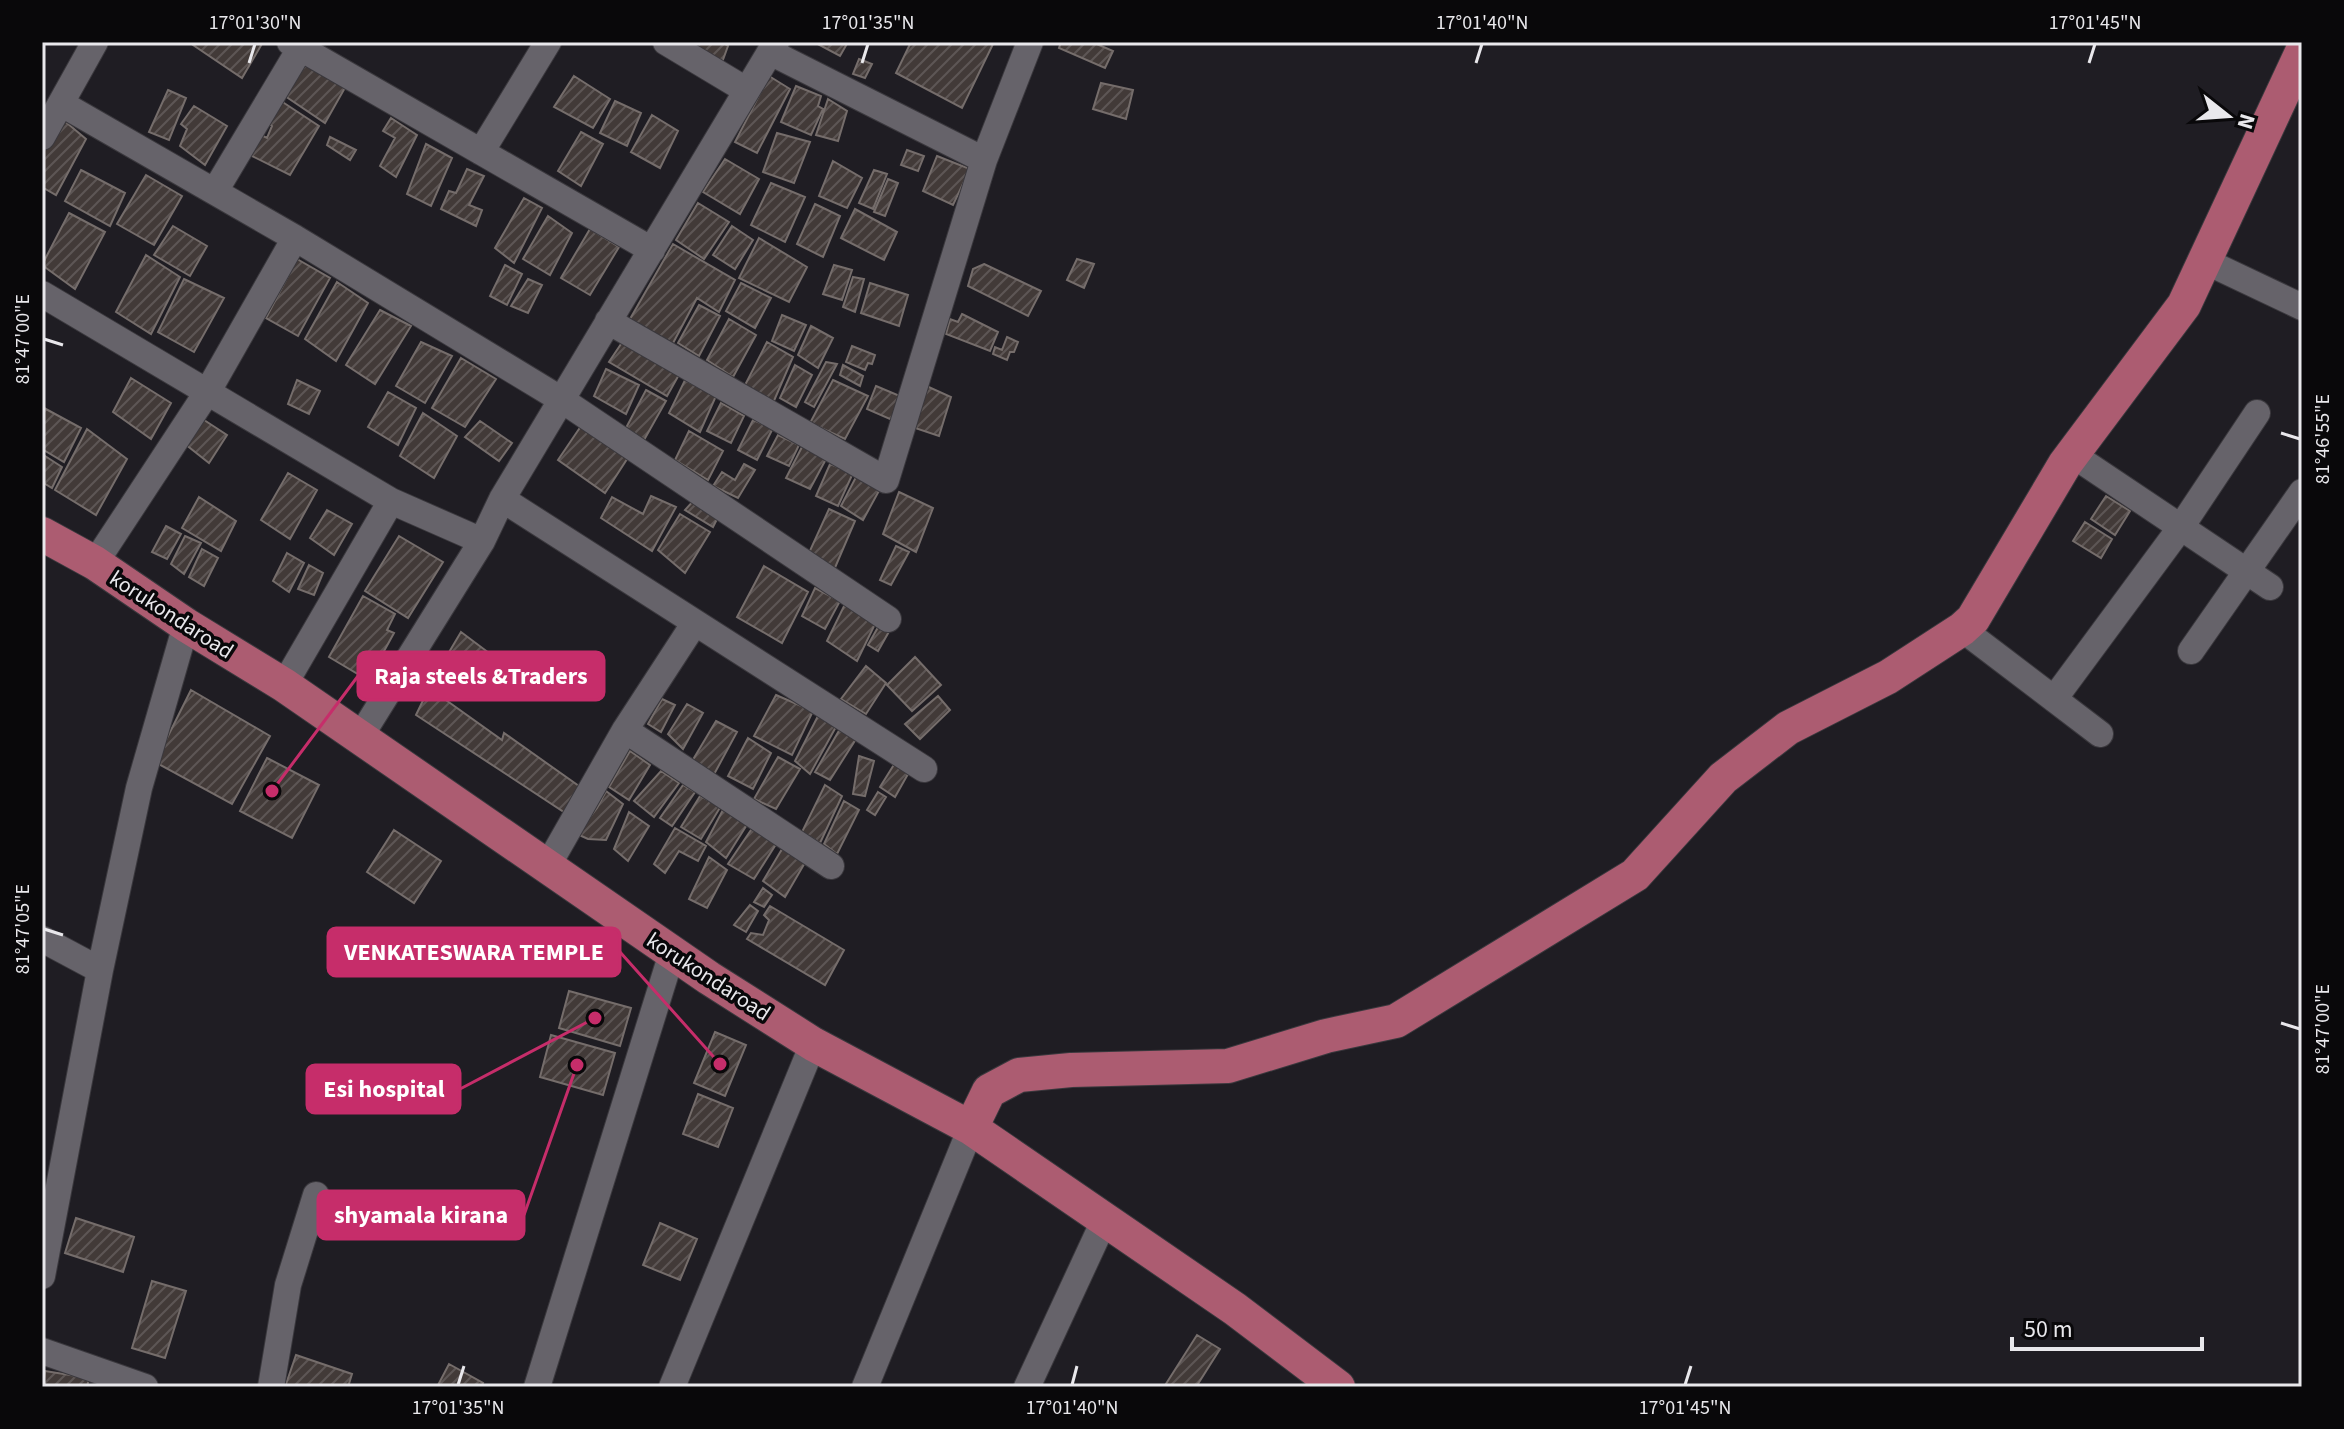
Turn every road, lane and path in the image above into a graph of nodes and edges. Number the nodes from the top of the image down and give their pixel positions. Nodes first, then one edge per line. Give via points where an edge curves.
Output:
1 (95, 42) edge
2 (548, 42) edge
3 (666, 42) edge
4 (1030, 42) edge
5 (298, 44) edge
6 (773, 47) edge
7 (2302, 52) edge
8 (746, 90) junction
9 (62, 104) junction
10 (42, 137) edge
11 (481, 152) junction
12 (984, 160) junction
13 (215, 191) junction
14 (295, 238) junction
15 (652, 250) junction
16 (2205, 261) junction
17 (42, 294) edge
18 (2302, 307) edge
19 (608, 321) junction
20 (208, 391) junction
21 (562, 400) junction
22 (2257, 413) dead end
23 (2073, 455) junction
24 (2302, 492) edge
25 (502, 499) junction
26 (391, 501) junction
27 (2181, 527) junction
28 (42, 534) edge
29 (482, 541) junction
30 (95, 563) junction
31 (2247, 571) junction
32 (2270, 587) dead end
33 (888, 619) dead end
34 (694, 624) junction
35 (186, 625) junction
36 (1962, 629) junction
37 (2191, 651) dead end
38 (284, 685) junction
39 (2054, 699) junction
40 (625, 730) junction
41 (2100, 734) dead end
42 (360, 737) junction
43 (924, 769) dead end
44 (831, 866) dead end
45 (547, 867) junction
46 (42, 939) edge
47 (672, 953) junction
48 (100, 970) junction
49 (813, 1044) junction
50 (971, 1128) junction
51 (316, 1195) dead end
52 (1104, 1221) junction
53 (42, 1276) edge
54 (42, 1351) edge
55 (110, 1381) edge
56 (1333, 1385) edge
57 (145, 1387) edge
58 (271, 1387) edge
59 (537, 1387) edge
60 (672, 1387) edge
61 (865, 1387) edge
62 (1027, 1387) edge

1 - 9 street
2 - 11 street
3 - 8 street
4 - 12 street
5 - 11 street
5 - 13 street
6 - 8 street
6 - 12 street
7 - 16 main road
8 - 15 street
9 - 10 street
9 - 13 street
11 - 15 street
12 - 19 street via 886,480
13 - 14 street
14 - 20 street
14 - 21 street
15 - 19 street
16 - 18 street
16 - 23 main road via 2184,305
17 - 20 street
19 - 21 street
20 - 26 street
20 - 30 street
21 - 25 street
21 - 33 street
22 - 27 street
23 - 27 street
23 - 36 main road
24 - 31 street
25 - 29 street
25 - 34 street
26 - 29 street
26 - 38 street
27 - 31 street
27 - 39 street
28 - 30 main road, korukondaroad
29 - 42 street
30 - 35 main road, korukondaroad
31 - 32 street
31 - 37 street
34 - 40 street
34 - 43 street
35 - 38 main road, korukondaroad
35 - 48 street via 139,788
36 - 39 street
36 - 50 main road via 1888,677 1788,728 1723,778 1635,875 1396,1021 1228,1066 1019,1075 989,1091
38 - 42 main road, korukondaroad
39 - 41 street
40 - 44 street
40 - 45 street
42 - 45 main road, korukondaroad
45 - 47 main road, korukondaroad
46 - 48 street
47 - 49 main road, korukondaroad
47 - 59 street
48 - 53 street
49 - 50 main road, korukondaroad
49 - 60 street
50 - 52 main road, korukondaroad
50 - 61 street
51 - 58 street via 288,1285
52 - 56 main road, korukondaroad via 1235,1309
52 - 62 street
54 - 55 street
55 - 57 street

